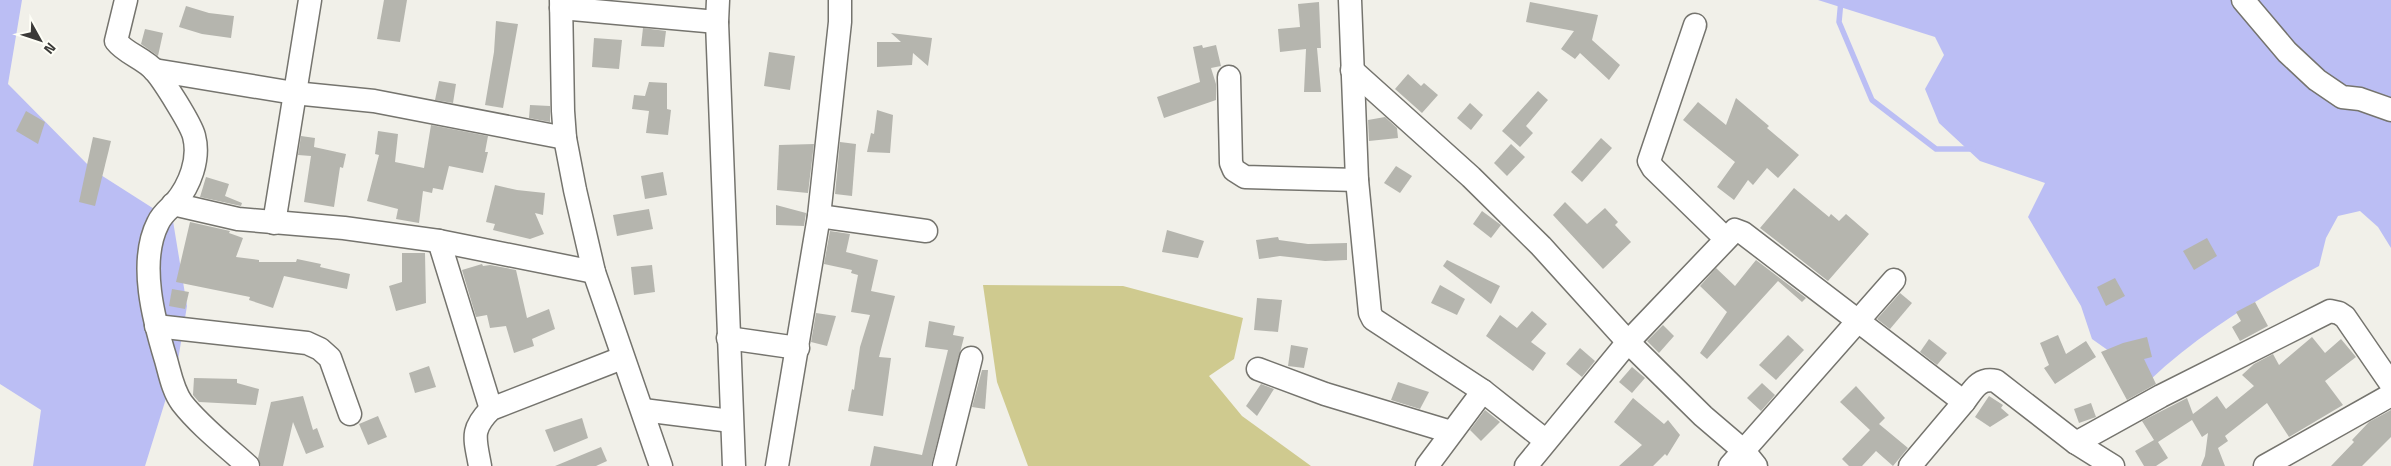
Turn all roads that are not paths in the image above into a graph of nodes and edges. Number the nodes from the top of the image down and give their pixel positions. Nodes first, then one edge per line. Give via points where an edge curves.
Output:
1 (126, 0) edge
2 (310, 0) edge
3 (718, 0) edge
4 (840, 0) edge
5 (1350, 0) edge
6 (2243, 0) edge
7 (561, 4) edge
8 (716, 22) junction
9 (1695, 24) dead end
10 (154, 70) junction
11 (1352, 70) junction
12 (1229, 77) dead end
13 (294, 93) junction
14 (2391, 110) edge
15 (565, 138) junction
16 (1357, 180) junction
17 (173, 204) junction
18 (819, 216) junction
19 (274, 223) junction
20 (926, 231) dead end
21 (1725, 238) junction
22 (439, 241) junction
23 (594, 272) junction
24 (1894, 280) dead end
25 (1858, 321) junction
26 (156, 326) junction
27 (728, 338) junction
28 (1628, 342) junction
29 (798, 348) junction
30 (622, 358) junction
31 (971, 358) dead end
32 (1258, 369) dead end
33 (2391, 384) edge
34 (1483, 391) junction
35 (2391, 395) edge
36 (1964, 402) junction
37 (491, 409) junction
38 (643, 410) junction
39 (350, 414) dead end
40 (731, 421) junction
41 (1451, 432) junction
42 (1545, 440) junction
43 (2076, 443) junction
44 (1743, 461) edge
45 (2098, 462) edge
46 (248, 466) edge
47 (480, 466) edge
48 (661, 466) edge
49 (734, 466) edge
50 (777, 466) edge
51 (944, 466) edge
52 (1427, 466) edge
53 (1526, 466) edge
54 (1910, 466) edge
55 (2265, 466) edge

1 - 10 street via 116,40
2 - 13 street
3 - 8 street
4 - 18 street
5 - 11 street
6 - 14 street via 2287,52 2317,80 2342,97 2360,99
7 - 8 street
7 - 15 street
8 - 27 street
9 - 21 street via 1649,161
10 - 13 street
10 - 17 street via 193,134 196,147 189,182
11 - 16 street
11 - 28 street via 1472,177
12 - 16 street via 1231,163 1239,175
13 - 15 street via 374,101
13 - 19 street
15 - 23 street
16 - 34 street via 1373,319
17 - 19 street
17 - 26 street via 158,222 152,238 151,304
18 - 20 street
18 - 29 street
19 - 22 street via 344,228
21 - 25 street via 1739,230
21 - 28 street
22 - 23 street
22 - 37 street
23 - 30 street
24 - 25 street
25 - 36 street
25 - 44 street
26 - 39 street via 307,343 330,358
26 - 46 street via 173,386 181,401
27 - 29 street
27 - 40 street
28 - 42 street
28 - 44 street via 1704,416
29 - 50 street
30 - 37 street
30 - 38 street
31 - 51 street
32 - 41 street via 1325,394
33 - 43 street via 2345,317 2330,311 2161,396
34 - 41 street
34 - 42 street
35 - 55 street
36 - 43 street via 1979,383 1987,379 1996,381
36 - 54 street
37 - 47 street via 478,422 475,438
38 - 40 street
38 - 48 street
40 - 49 street
41 - 52 street
42 - 53 street
43 - 45 street

